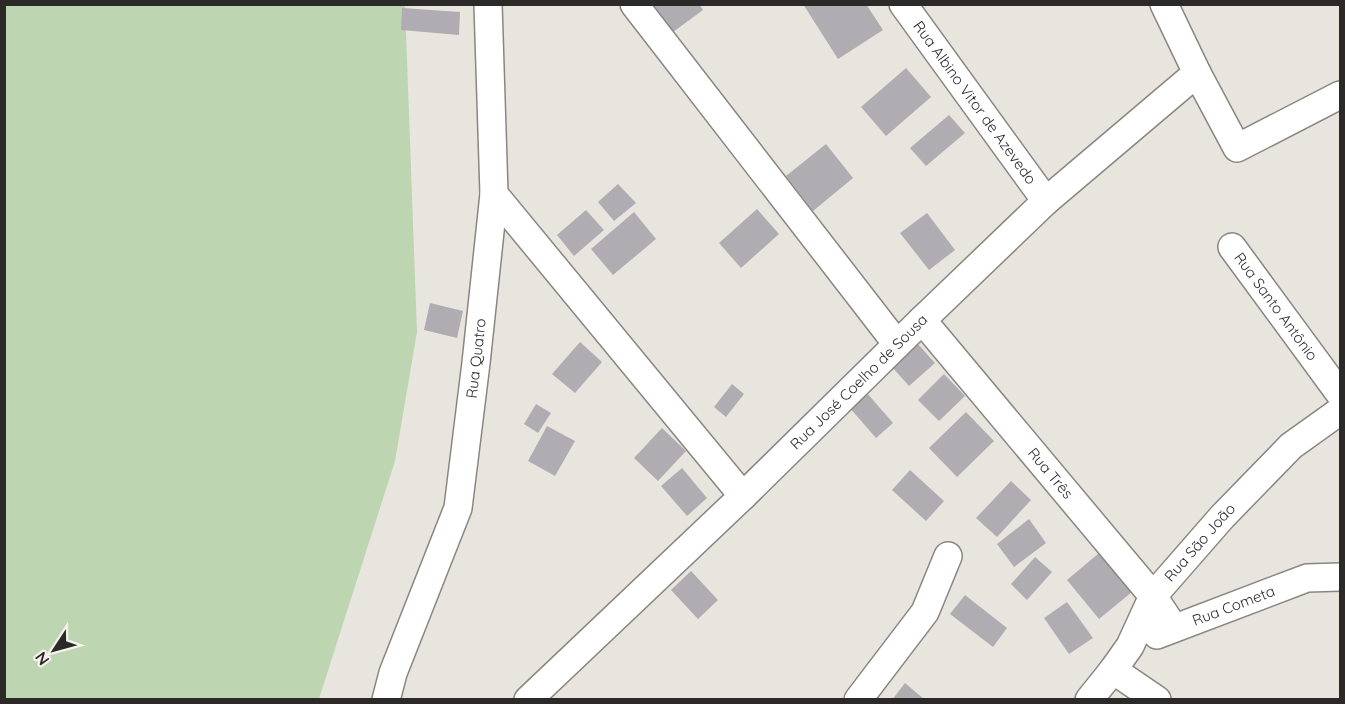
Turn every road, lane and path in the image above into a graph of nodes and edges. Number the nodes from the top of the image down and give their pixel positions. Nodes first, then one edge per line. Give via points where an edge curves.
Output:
1 (488, 4) edge
2 (634, 4) edge
3 (903, 4) edge
4 (1164, 4) edge
5 (1197, 73) junction
6 (1341, 95) edge
7 (494, 194) junction
8 (1046, 201) junction
9 (1232, 247) dead end
10 (922, 320) junction
11 (897, 344) junction
12 (1341, 394) edge
13 (1341, 411) edge
14 (742, 496) junction
15 (948, 556) dead end
16 (1341, 577) edge
17 (1153, 596) junction
18 (1174, 628) junction
19 (1130, 646) junction
20 (1113, 670) junction
21 (386, 699) edge
22 (528, 699) edge
23 (858, 699) edge
24 (1089, 699) edge
25 (1157, 699) edge

1 - 7 street, Rua Quatro
2 - 11 street
3 - 8 street, Rua Albino Vitor de Azevedo
4 - 5 street
5 - 6 street via 1237,148
5 - 8 street, Rua José Coelho de Sousa
7 - 14 street
7 - 21 street, Rua Quatro via 458,508
8 - 10 street, Rua José Coelho de Sousa
9 - 12 street, Rua Santo Antônio
10 - 11 street, Rua José Coelho de Sousa
10 - 17 street, Rua Três
11 - 14 street, Rua José Coelho de Sousa
13 - 17 street, Rua São João via 1292,446 1222,516
14 - 22 street, Rua José Coelho de Sousa
15 - 23 street via 925,612
16 - 18 street, Rua Cometa via 1307,578
17 - 18 street, Rua Três
17 - 19 street, Rua São João
18 - 19 street, Rua Cometa
19 - 20 street, Rua São João
20 - 24 street, Rua São João
20 - 25 street

